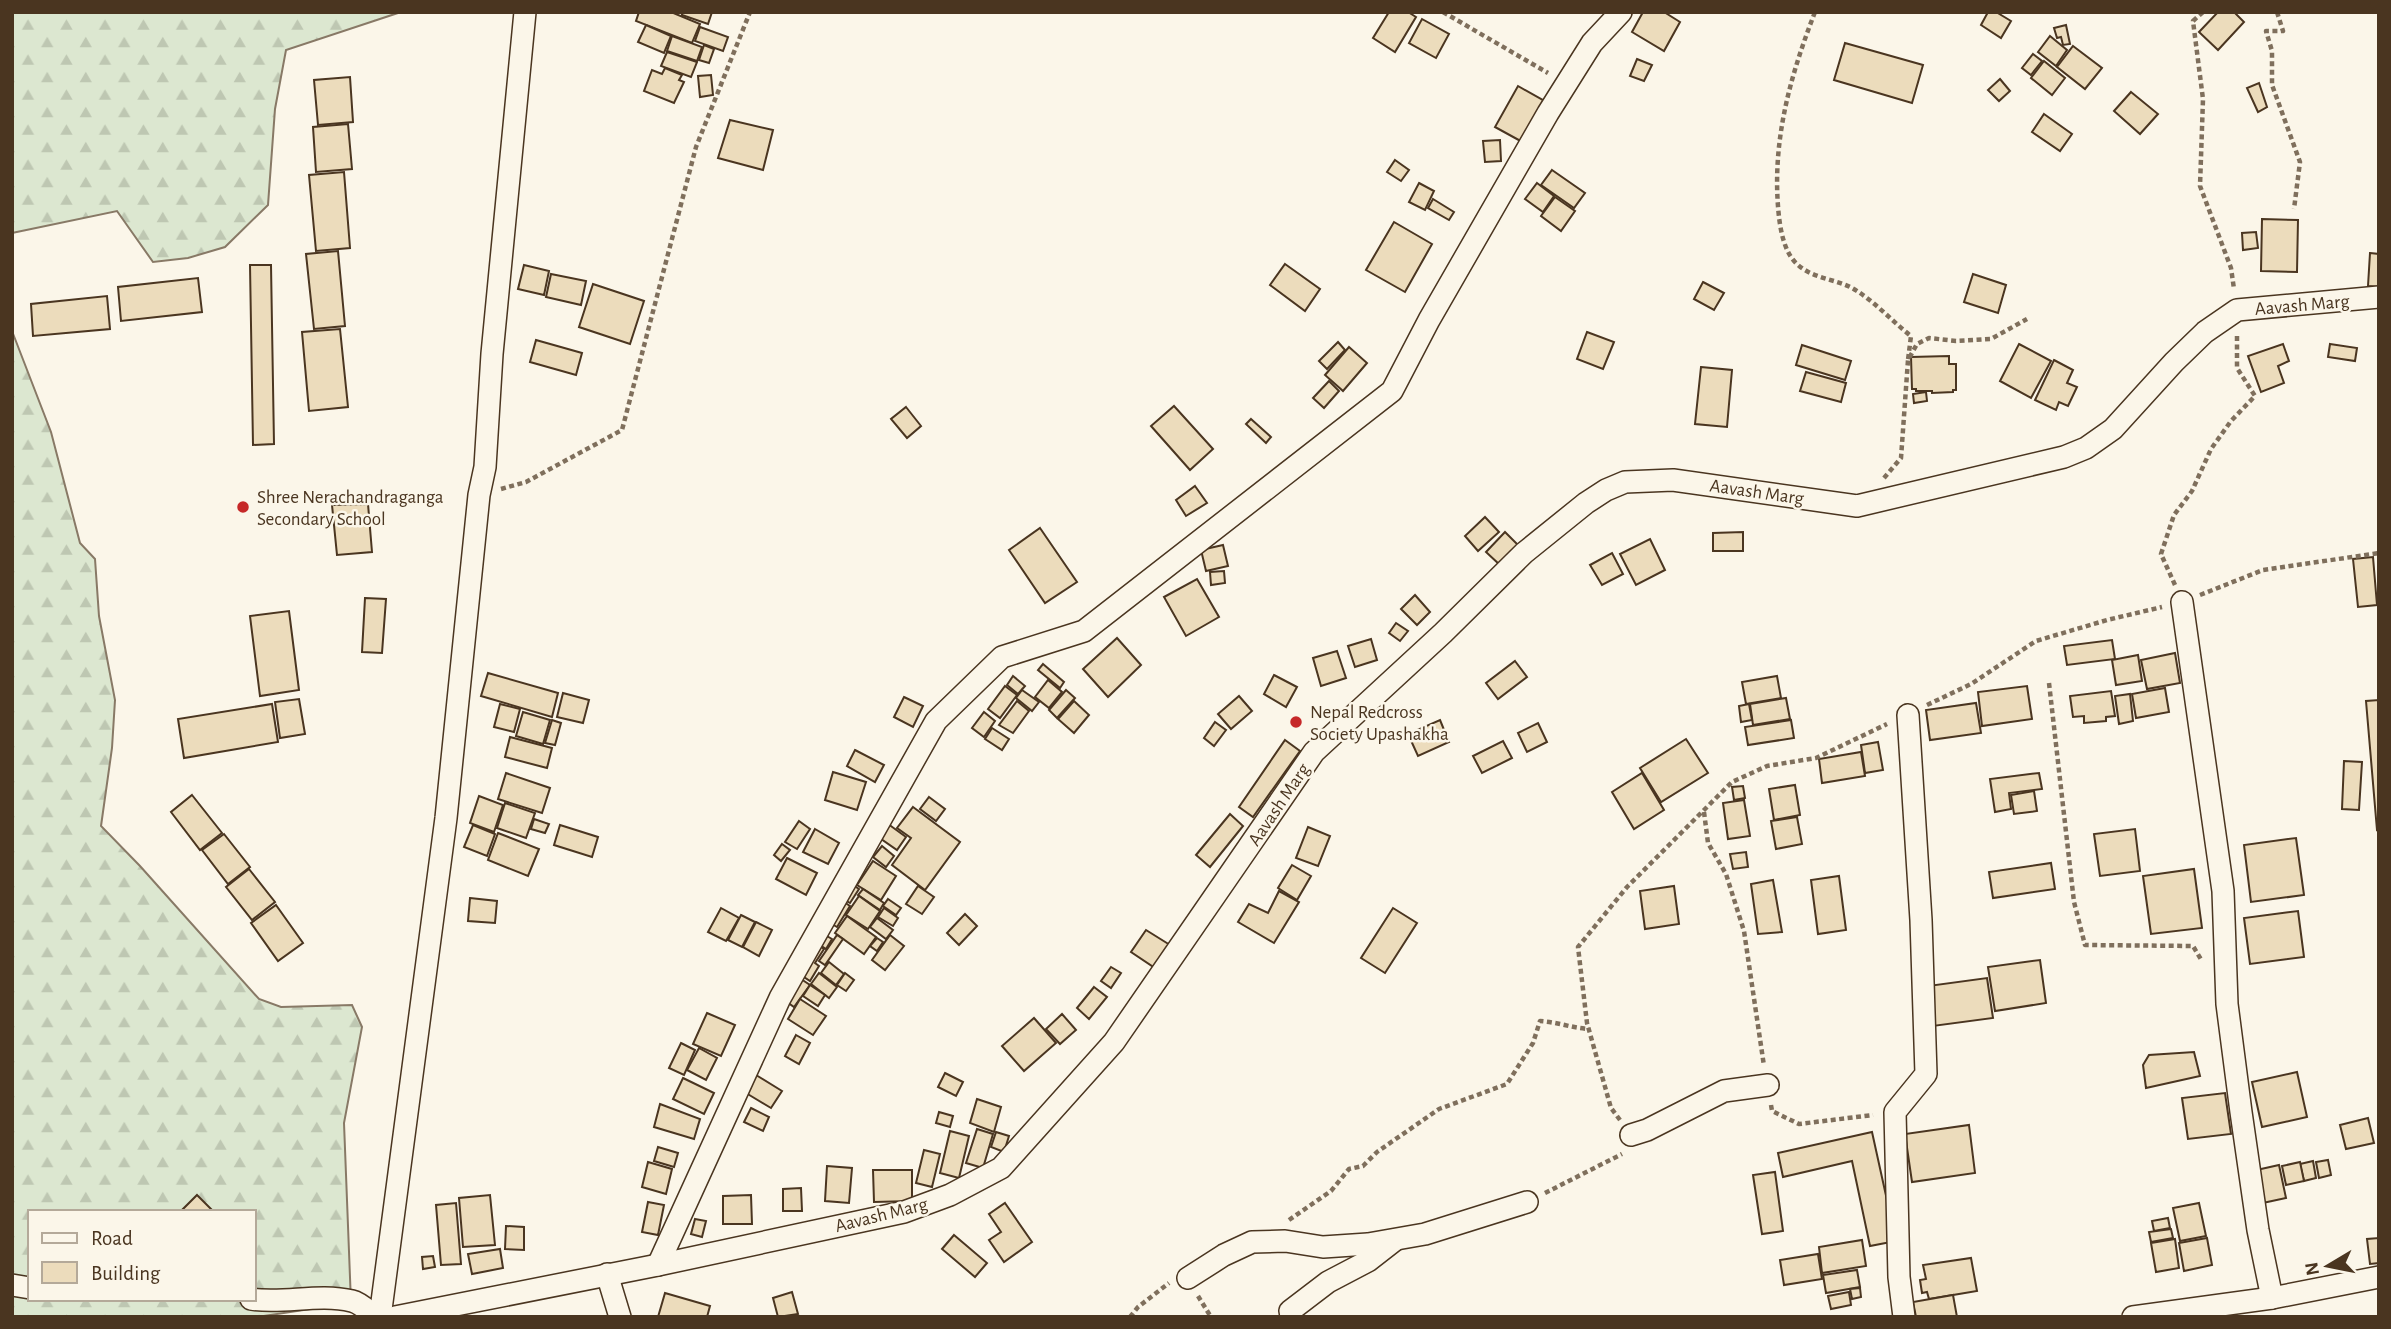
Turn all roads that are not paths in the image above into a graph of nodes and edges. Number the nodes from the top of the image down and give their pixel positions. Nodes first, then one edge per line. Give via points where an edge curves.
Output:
1 (525, 12) edge
2 (1621, 12) edge
3 (2379, 296) edge
4 (2182, 602) road end
5 (1908, 715) road end
6 (1768, 1086) road end
7 (1631, 1135) road end
8 (1527, 1202) road end
9 (1397, 1238) junction
10 (658, 1265) junction
11 (607, 1274) junction
12 (2379, 1277) edge
13 (1188, 1278) dead end
14 (2272, 1298) junction
15 (256, 1300) edge
16 (1290, 1311) dead end
17 (378, 1317) edge
18 (395, 1317) edge
19 (620, 1317) edge
20 (1904, 1317) edge
21 (2133, 1317) edge

1 - 17 street via 485,467 446,818
2 - 10 street via 1592,43 1567,84 1392,391 1084,631 1002,657 936,721 780,998
3 - 10 street, Aavash Marg via 2237,310 2205,332 2113,429 2064,457 1857,506 1674,480 1625,482 1606,489 1524,554 1314,752 1114,1042 1001,1168 950,1195 904,1212
4 - 14 street via 2223,891 2227,1004 2258,1230
5 - 20 street via 1926,1074 1895,1112
6 - 7 street via 1724,1091
8 - 9 street via 1425,1234
9 - 13 street via 1322,1247 1252,1242
9 - 16 street
10 - 11 street, Aavash Marg
11 - 18 street, Aavash Marg
11 - 19 street
12 - 14 street
14 - 21 street
15 - 17 street via 310,1297 355,1302

